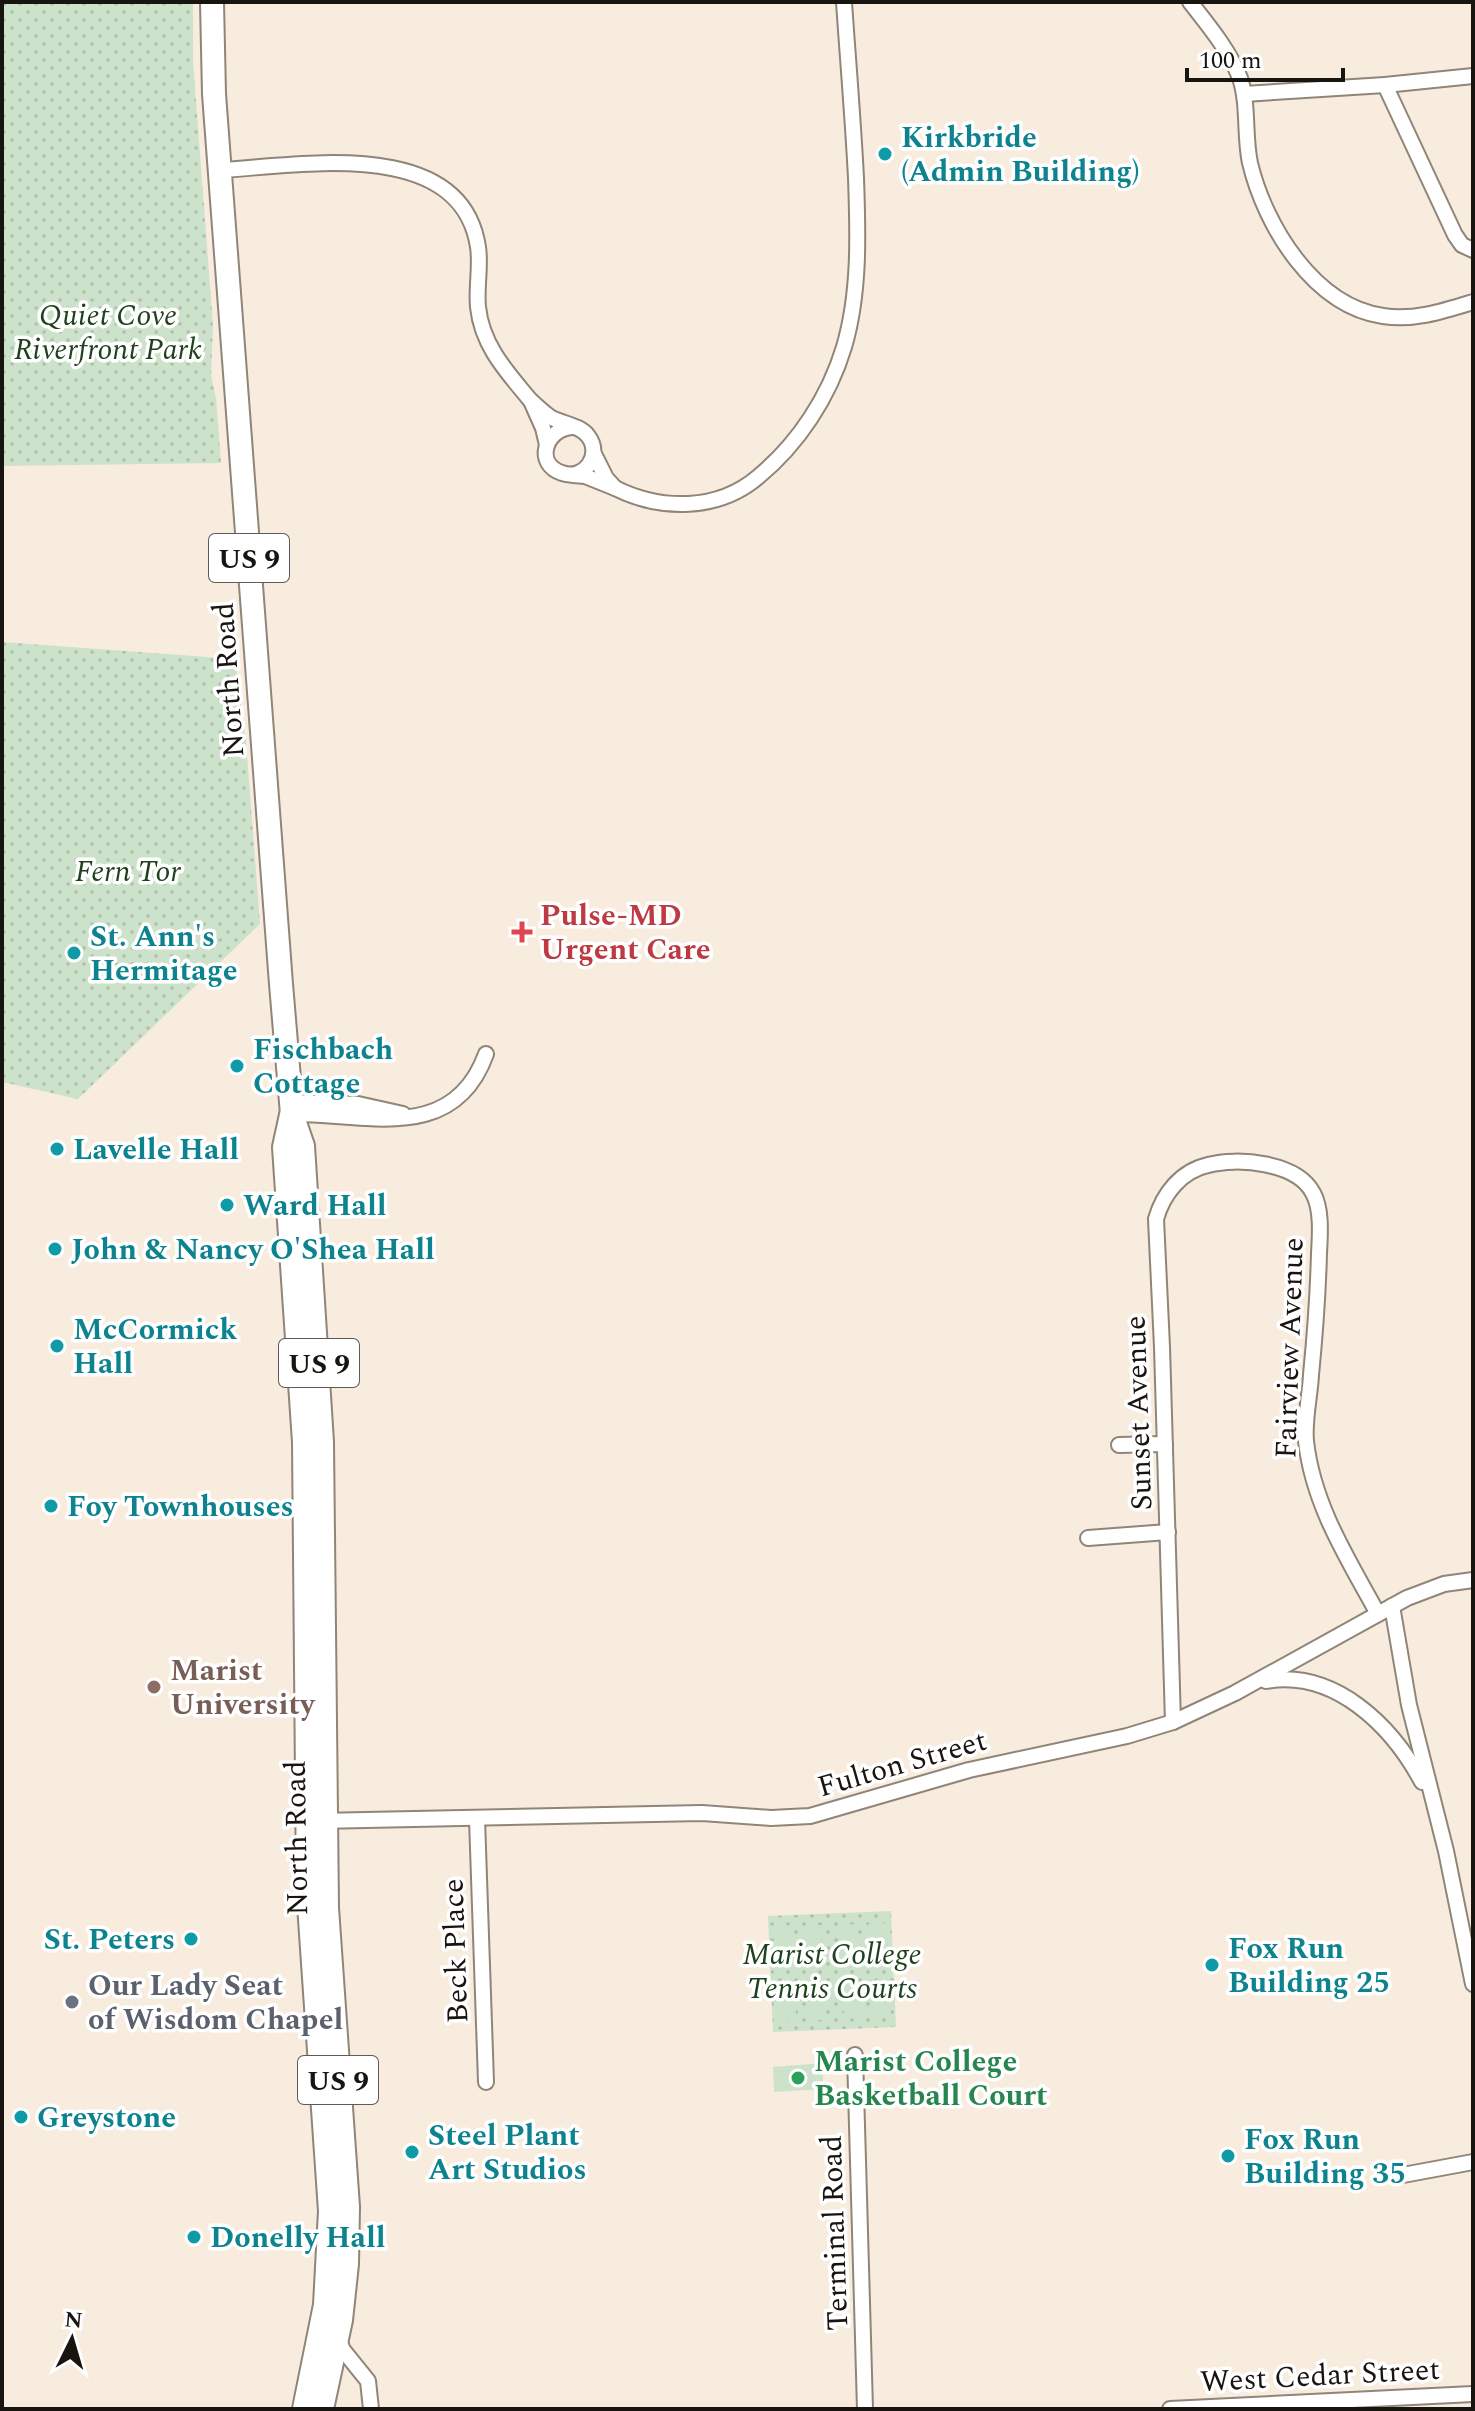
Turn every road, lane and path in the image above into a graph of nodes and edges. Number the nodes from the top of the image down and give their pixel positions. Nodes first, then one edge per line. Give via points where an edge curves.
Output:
1 (212, 2) edge
2 (844, 2) edge
3 (1190, 2) edge
4 (1473, 76) edge
5 (1385, 85) junction
6 (1244, 94) junction
7 (220, 170) junction
8 (1473, 250) edge
9 (1473, 302) edge
10 (531, 401) junction
11 (572, 427) junction
12 (547, 445) junction
13 (594, 454) junction
14 (572, 475) junction
15 (615, 488) junction
16 (486, 1054) dead end
17 (291, 1108) junction
18 (1246, 1162) joint
19 (1165, 1444) junction
20 (1119, 1445) dead end
21 (1168, 1532) junction
22 (1088, 1538) dead end
23 (1473, 1580) edge
24 (1392, 1606) junction
25 (1378, 1614) junction
26 (1243, 1689) junction
27 (1173, 1722) junction
28 (1438, 1817) junction
29 (477, 1819) junction
30 (316, 1821) junction
31 (1473, 1984) edge
32 (855, 2055) dead end
33 (486, 2082) dead end
34 (1473, 2162) edge
35 (1403, 2175) dead end
36 (330, 2331) junction
37 (1473, 2394) edge
38 (304, 2409) edge
39 (322, 2409) edge
40 (371, 2409) edge
41 (865, 2409) edge
42 (1170, 2409) edge

1 - 7 highway, North Road / US 9
2 - 15 street via 857,262 847,335 828,387 776,461 720,500 672,503
3 - 6 street via 1227,54
4 - 5 street
5 - 6 street
5 - 8 street via 1455,235
6 - 9 street via 1248,149 1263,202 1287,245 1323,286 1358,309 1383,316 1430,315
7 - 10 street via 368,164 409,171 438,184 471,222 478,247 482,330 492,352
7 - 17 highway, North Road / US 9
10 - 11 street
10 - 12 street
11 - 12 street via 556,431
11 - 13 street via 586,433
12 - 14 street via 551,466
13 - 14 street via 587,468
13 - 15 street
14 - 15 street
16 - 17 street via 460,1096 434,1111 392,1120
17 - 30 highway, North Road / US 9 via 303,1146 320,1377
18 - 19 street, Sunset Avenue via 1204,1165 1182,1178 1162,1199 1156,1219
18 - 25 street, Fairview Avenue via 1285,1171 1315,1195 1320,1228 1317,1309 1306,1437 1311,1473 1331,1526
19 - 20 street
19 - 21 street, Sunset Avenue
21 - 22 street
21 - 27 street, Sunset Avenue
23 - 24 street, Fulton Street via 1433,1587
24 - 25 street, Fulton Street
24 - 28 street via 1412,1719
25 - 26 street, Fulton Street
26 - 27 street, Fulton Street
26 - 28 street via 1290,1678 1352,1701 1398,1744
27 - 29 street, Fulton Street via 797,1818 702,1813
28 - 31 street
29 - 30 street, Fulton Street
29 - 33 street, Beck Place
30 - 36 highway, North Road / US 9 via 348,2207 347,2264
32 - 41 street, Terminal Road
34 - 35 street
36 - 38 highway, US 9
36 - 39 highway, US 9
36 - 40 street via 366,2377
37 - 42 street, West Cedar Street

